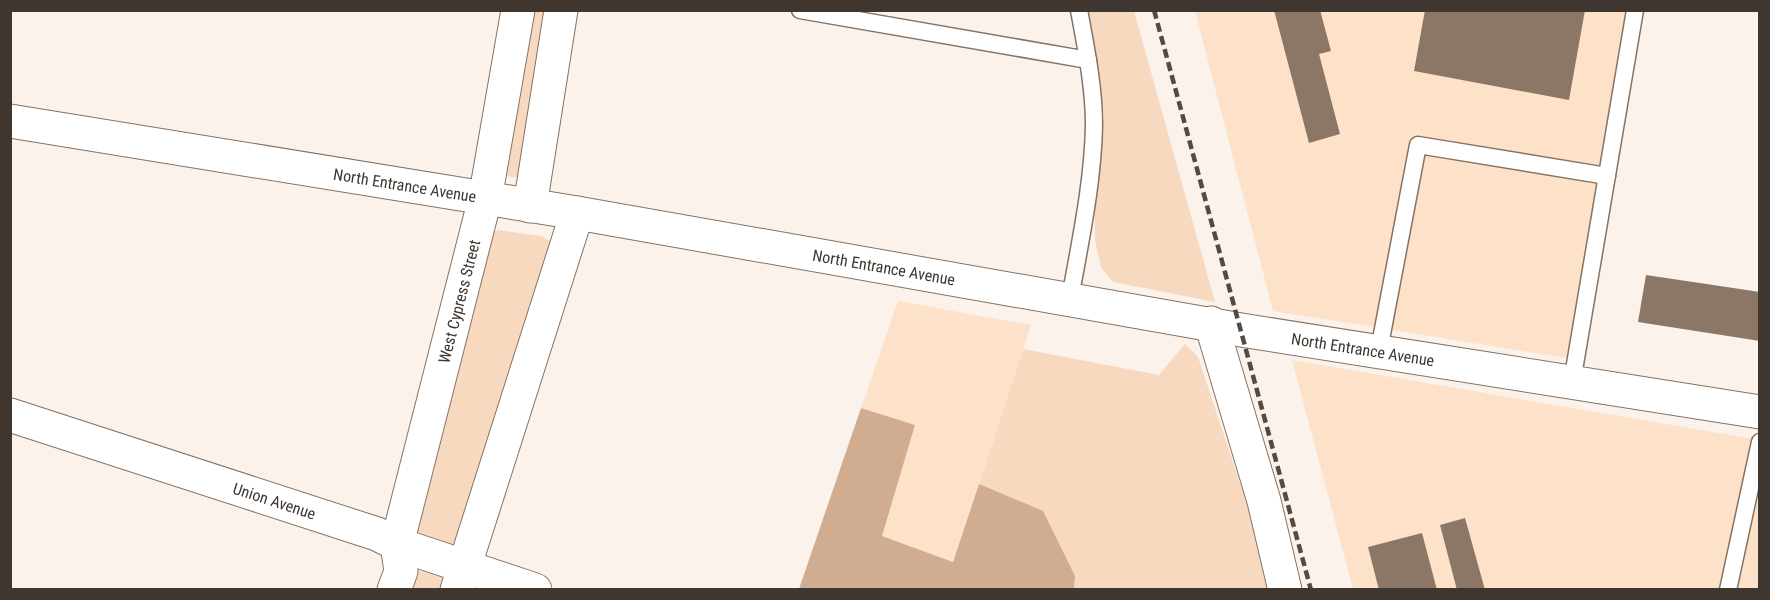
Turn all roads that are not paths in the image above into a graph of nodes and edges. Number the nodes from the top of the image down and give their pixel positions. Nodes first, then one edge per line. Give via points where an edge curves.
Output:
1 (518, 10) edge
2 (561, 10) edge
3 (800, 10) edge
4 (1079, 10) edge
5 (1635, 10) edge
6 (1088, 60) junction
7 (10, 121) edge
8 (1607, 176) junction
9 (485, 199) junction
10 (530, 206) junction
11 (577, 213) junction
12 (1070, 299) junction
13 (1211, 323) junction
14 (1379, 350) junction
15 (1572, 382) junction
16 (1760, 412) edge
17 (10, 415) edge
18 (1760, 442) edge
19 (397, 544) junction
20 (460, 578) edge
21 (394, 590) edge
22 (535, 590) edge
23 (1285, 590) edge
24 (1728, 590) edge

1 - 9 street, West Cypress Street
2 - 10 street
3 - 6 lane
4 - 6 lane
5 - 8 lane
6 - 12 lane via 1094,124 1088,195
7 - 9 street, North Entrance Avenue
8 - 14 lane via 1418,146
8 - 15 lane
9 - 10 street, North Entrance Avenue
9 - 19 street, West Cypress Street
10 - 11 street, North Entrance Avenue
11 - 12 street, North Entrance Avenue
11 - 20 street
12 - 13 street, North Entrance Avenue
13 - 14 street, North Entrance Avenue
13 - 23 street via 1264,501
14 - 15 street, North Entrance Avenue
15 - 16 street, North Entrance Avenue
17 - 19 street, Union Avenue via 377,534
18 - 24 lane
19 - 20 street, Union Avenue
19 - 21 street, West Cypress Street via 400,571
20 - 22 street, Union Avenue

